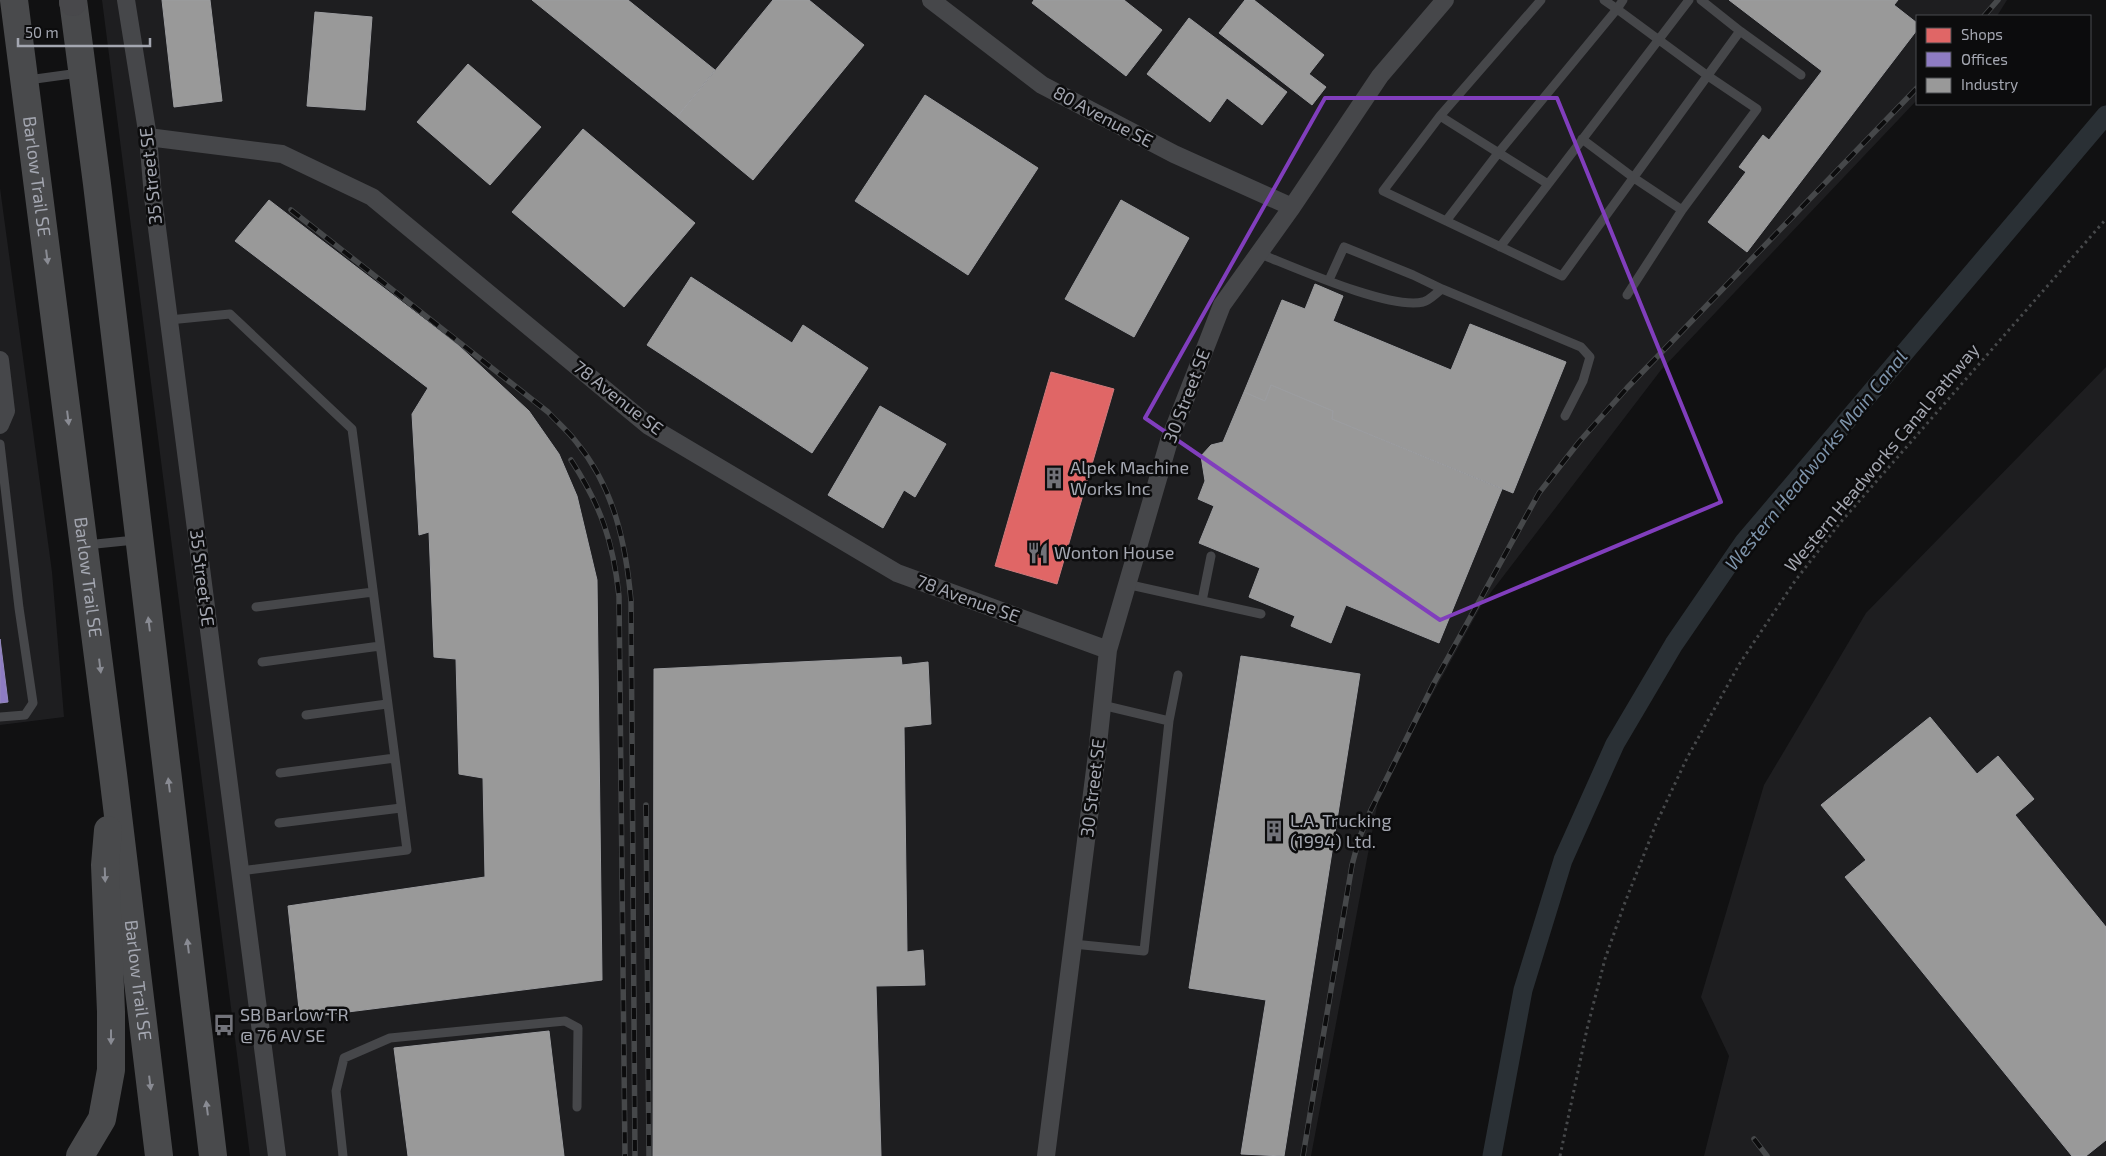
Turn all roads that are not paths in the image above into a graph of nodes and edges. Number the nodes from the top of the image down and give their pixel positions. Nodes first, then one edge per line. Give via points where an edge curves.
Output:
1 (14, 0) edge
2 (126, 0) edge
3 (1445, 0) edge
4 (1541, 0) edge
5 (1604, 0) edge
6 (1623, 0) edge
7 (1689, 0) edge
8 (1701, 0) edge
9 (73, 1) edge
10 (938, 2) edge
11 (1617, 9) junction
12 (1740, 31) junction
13 (1658, 40) junction
14 (82, 73) junction
15 (1801, 75) dead end
16 (1708, 76) junction
17 (25, 81) junction
18 (1440, 116) junction
19 (148, 136) junction
20 (1582, 140) junction
21 (1499, 152) junction
22 (1634, 178) junction
23 (1548, 184) junction
24 (1292, 207) junction
25 (1682, 210) junction
26 (1446, 221) junction
27 (1500, 247) junction
28 (1258, 253) junction
29 (1328, 280) junction
30 (1442, 289) junction
31 (1627, 295) dead end
32 (169, 320) junction
33 (0, 360) edge
34 (1565, 416) dead end
35 (0, 425) edge
36 (0, 444) edge
37 (3, 497) edge
38 (138, 539) junction
39 (84, 546) junction
40 (1211, 556) dead end
41 (1126, 584) junction
42 (373, 592) junction
43 (1202, 602) junction
44 (256, 607) dead end
45 (1262, 614) dead end
46 (380, 646) junction
47 (1108, 650) junction
48 (262, 662) dead end
49 (1178, 675) dead end
50 (387, 704) junction
51 (1102, 705) junction
52 (306, 715) dead end
53 (0, 717) edge
54 (1169, 721) junction
55 (395, 758) junction
56 (280, 773) dead end
57 (113, 774) junction
58 (402, 808) junction
59 (279, 824) dead end
60 (240, 871) junction
61 (1073, 944) junction
62 (578, 1107) dead end
63 (80, 1156) edge
64 (159, 1156) edge
65 (213, 1156) edge
66 (277, 1156) edge
67 (343, 1156) edge
68 (1046, 1156) edge

1 - 17 main road, Barlow Trail SE
2 - 19 street, 35 Street SE
3 - 24 street, 30 Street SE via 1380,76
4 - 18 lane
5 - 11 lane
6 - 11 lane
7 - 13 lane
8 - 12 lane
9 - 14 main road
10 - 24 street, 80 Avenue SE via 1042,85 1174,154
11 - 13 lane
11 - 21 lane
12 - 15 lane
12 - 16 lane
13 - 16 lane
13 - 20 lane
14 - 17 lane
14 - 38 main road
16 - 22 lane
16 - 25 lane via 1757,109
17 -> 39 main road, Barlow Trail SE
18 - 21 lane
18 - 26 lane via 1383,191
19 - 32 street, 35 Street SE
19 - 47 street, 78 Avenue SE via 282,154 372,197 649,426 897,573
20 - 22 lane
20 - 23 lane
21 - 23 lane
21 - 26 lane
22 - 25 lane
22 - 27 lane via 1562,276
23 - 27 lane
24 - 28 street, 30 Street SE
25 - 31 lane
26 - 27 lane
28 - 29 lane
28 - 41 street, 30 Street SE via 1222,305 1169,441
29 - 30 lane via 1396,302 1424,302
29 - 30 lane via 1344,247
30 - 34 lane via 1581,347 1590,357 1584,381
32 - 42 lane via 230,314 352,429
32 - 60 street, 35 Street SE
33 - 35 street via 6,411
36 - 37 lane
37 - 53 lane via 33,703 25,715
38 - 39 lane
65 -> 38 main road
39 -> 57 main road, Barlow Trail SE
40 - 43 lane
41 - 43 lane
41 - 47 street, 30 Street SE
42 - 44 lane
42 - 46 lane
43 - 45 lane
46 - 48 lane
46 - 50 lane
47 - 51 street, 30 Street SE
49 - 54 lane
50 - 52 lane
50 - 55 lane
51 - 54 lane
51 - 61 street, 30 Street SE
54 - 61 lane via 1144,951
55 - 56 lane
55 - 58 lane
57 -> 63 main road via 105,865 111,1070 102,1119
57 -> 64 main road, Barlow Trail SE
58 - 59 lane
58 - 60 lane via 407,850
60 - 66 street, 35 Street SE
61 - 68 street, 30 Street SE
62 - 67 lane via 578,1028 565,1020 390,1038 344,1058 336,1091

